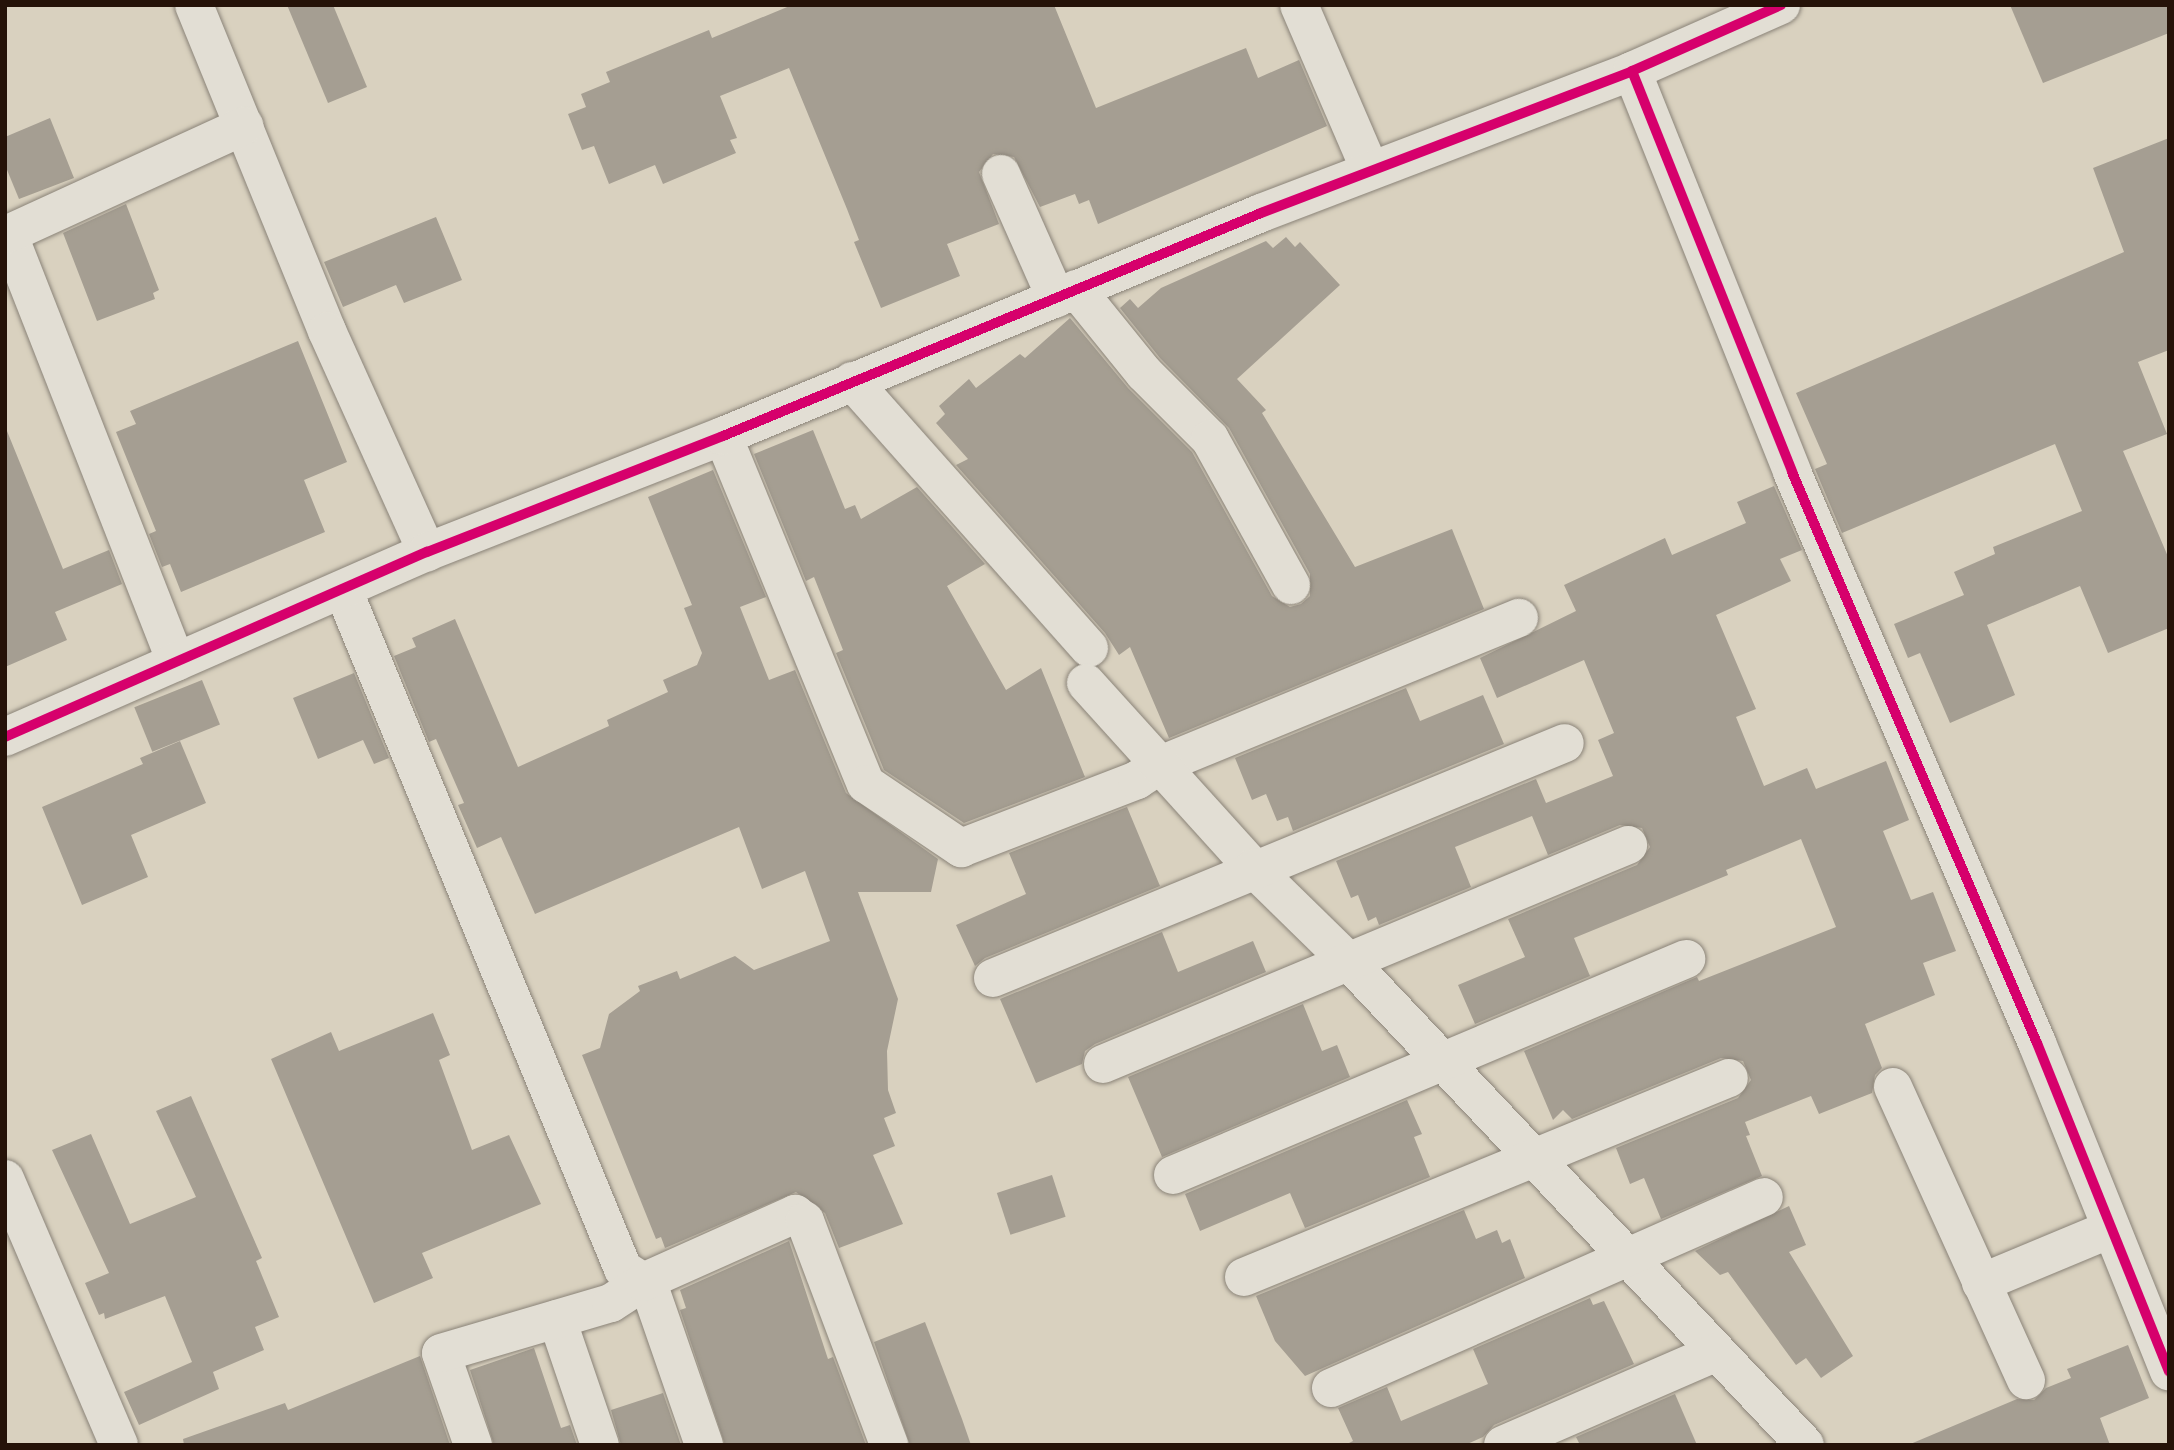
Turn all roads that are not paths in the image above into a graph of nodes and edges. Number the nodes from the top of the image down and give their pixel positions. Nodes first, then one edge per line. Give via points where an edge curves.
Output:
1 (194, 5) edge
2 (1299, 5) edge
3 (1781, 5) edge
4 (1632, 71) junction
5 (243, 126) junction
6 (1370, 170) junction
7 (1000, 174) dead end
8 (1066, 293) junction
9 (852, 381) junction
10 (723, 436) junction
11 (427, 552) junction
12 (1291, 584) dead end
13 (344, 592) junction
14 (1519, 618) dead end
15 (176, 662) junction
16 (5, 737) edge
17 (1564, 743) dead end
18 (1160, 765) junction
19 (1628, 845) dead end
20 (1253, 868) junction
21 (1686, 959) dead end
22 (1349, 962) junction
23 (993, 978) dead end
24 (1443, 1062) junction
25 (1103, 1064) dead end
26 (1729, 1078) dead end
27 (1893, 1087) dead end
28 (1534, 1158) junction
29 (1173, 1175) dead end
30 (5, 1179) edge
31 (1764, 1197) dead end
32 (2111, 1228) junction
33 (1628, 1257) junction
34 (1244, 1277) dead end
35 (643, 1282) junction
36 (1981, 1283) junction
37 (557, 1319) junction
38 (1717, 1352) junction
39 (2169, 1372) edge
40 (2026, 1380) dead end
41 (1331, 1388) dead end
42 (119, 1445) edge
43 (473, 1445) edge
44 (600, 1445) edge
45 (704, 1445) edge
46 (889, 1445) edge
47 (1503, 1445) edge
48 (1805, 1445) edge

1 - 5 street
2 - 6 street
3 - 4 street
4 - 6 street
4 - 32 street via 1792,472
5 - 11 street via 327,331
5 - 15 street via 8,233
6 - 8 street
7 - 8 street
8 - 9 street
8 - 12 street via 1210,439
9 - 10 street
9 - 18 street via 1088,666
10 - 11 street
10 - 18 street via 866,784 961,848 1137,780
11 - 13 street
13 - 15 street
13 - 35 street via 623,1269
14 - 18 street
15 - 16 street
17 - 20 street
18 - 20 street
19 - 22 street
20 - 22 street
20 - 23 street
21 - 24 street
22 - 24 street
22 - 25 street
24 - 28 street
24 - 29 street
26 - 28 street
27 - 36 street
28 - 33 street
28 - 34 street
30 - 42 street
31 - 33 street
32 - 36 street
32 - 39 street
33 - 38 street
33 - 41 street
35 - 37 street via 611,1303
35 - 45 street via 649,1286
35 - 46 street via 795,1214 805,1221
36 - 40 street
37 - 43 street via 441,1353
37 - 44 street
38 - 47 street
38 - 48 street

